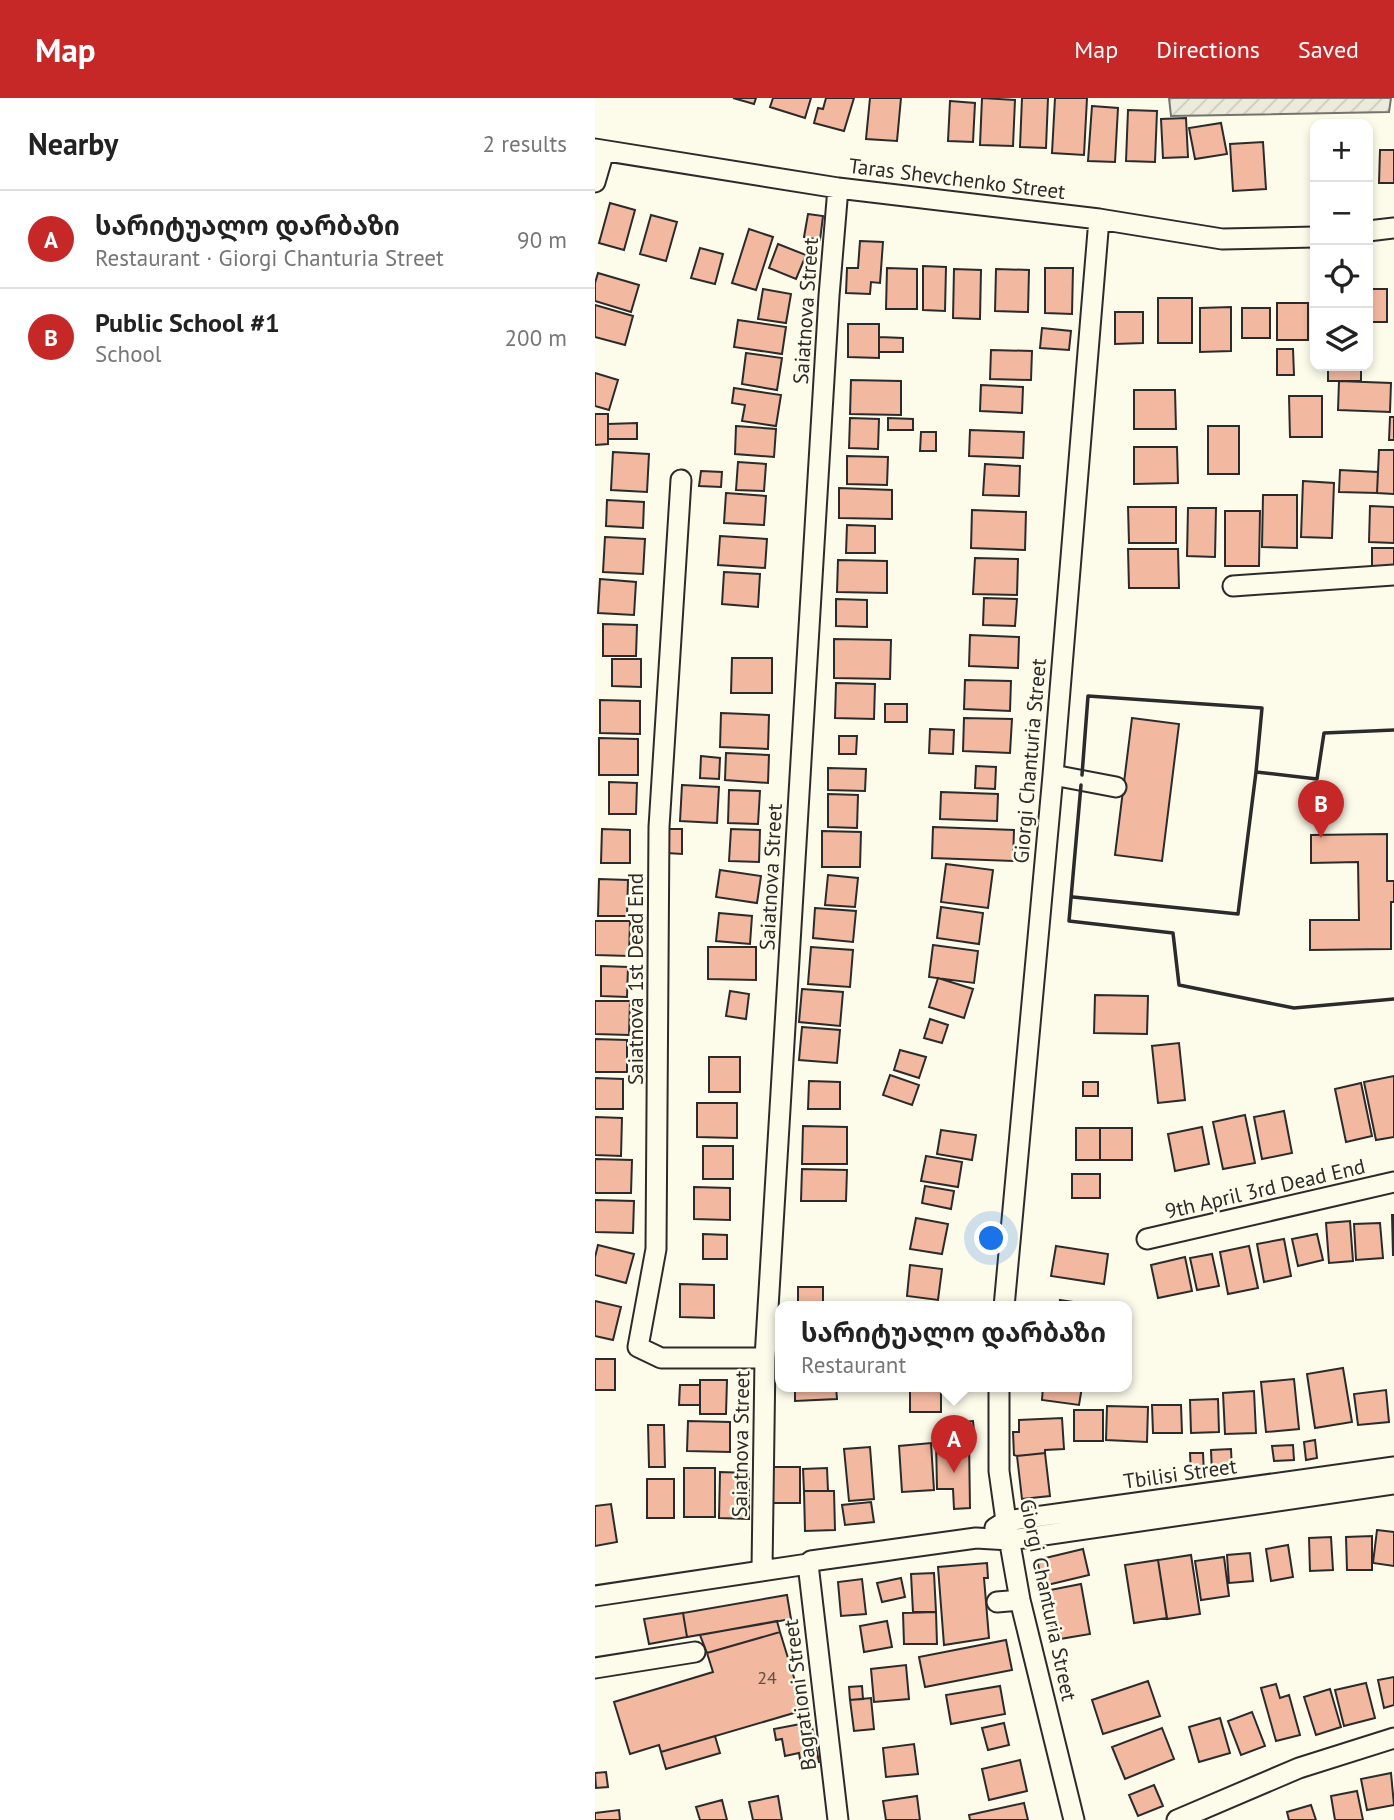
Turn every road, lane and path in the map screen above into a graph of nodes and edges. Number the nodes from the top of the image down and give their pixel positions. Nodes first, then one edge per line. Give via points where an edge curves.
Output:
1 (600, 150) edge
2 (595, 182) edge
3 (838, 188) junction
4 (1099, 219) junction
5 (1394, 228) edge
6 (1373, 230) edge
7 (1310, 237) edge
8 (681, 480) dead end
9 (1394, 575) edge
10 (1233, 586) dead end
11 (1053, 775) junction
12 (1116, 787) dead end
13 (1394, 1182) edge
14 (1147, 1240) dead end
15 (1005, 1301) edge
16 (765, 1358) junction
17 (999, 1392) edge
18 (1394, 1467) edge
19 (1394, 1484) edge
20 (1008, 1531) junction
21 (808, 1564) junction
22 (762, 1570) junction
23 (595, 1597) edge
24 (1020, 1600) junction
25 (997, 1602) dead end
26 (695, 1651) dead end
27 (595, 1668) edge
28 (1394, 1738) edge
29 (838, 1820) edge
30 (1074, 1820) edge
31 (1177, 1820) edge

1 - 2 street
1 - 3 street, Taras Shevchenko Street
3 - 4 street, Taras Shevchenko Street
3 - 16 street, Saiatnova Street
4 - 7 street, Taras Shevchenko Street via 1222,239
4 - 11 street, Giorgi Chanturia Street
5 - 6 street
8 - 16 street, Saiatnova 1st Dead End via 659,827 656,1250 638,1347 661,1358
9 - 10 street
11 - 12 street
11 - 15 street, Giorgi Chanturia Street
13 - 14 street, 9th April 3rd Dead End
16 - 22 street, Saiatnova Street
17 - 20 street, Giorgi Chanturia Street via 999,1471
18 - 20 street, Tbilisi Street
19 - 20 street, Tbilisi Street
20 - 21 street, Tbilisi Street
20 - 24 street, Giorgi Chanturia Street
21 - 22 street, Tbilisi Street
21 - 29 street, Bagrationi Street
22 - 23 street, Tbilisi Street
24 - 25 street
24 - 30 street, Giorgi Chanturia Street
26 - 27 street
28 - 31 street via 1299,1768

